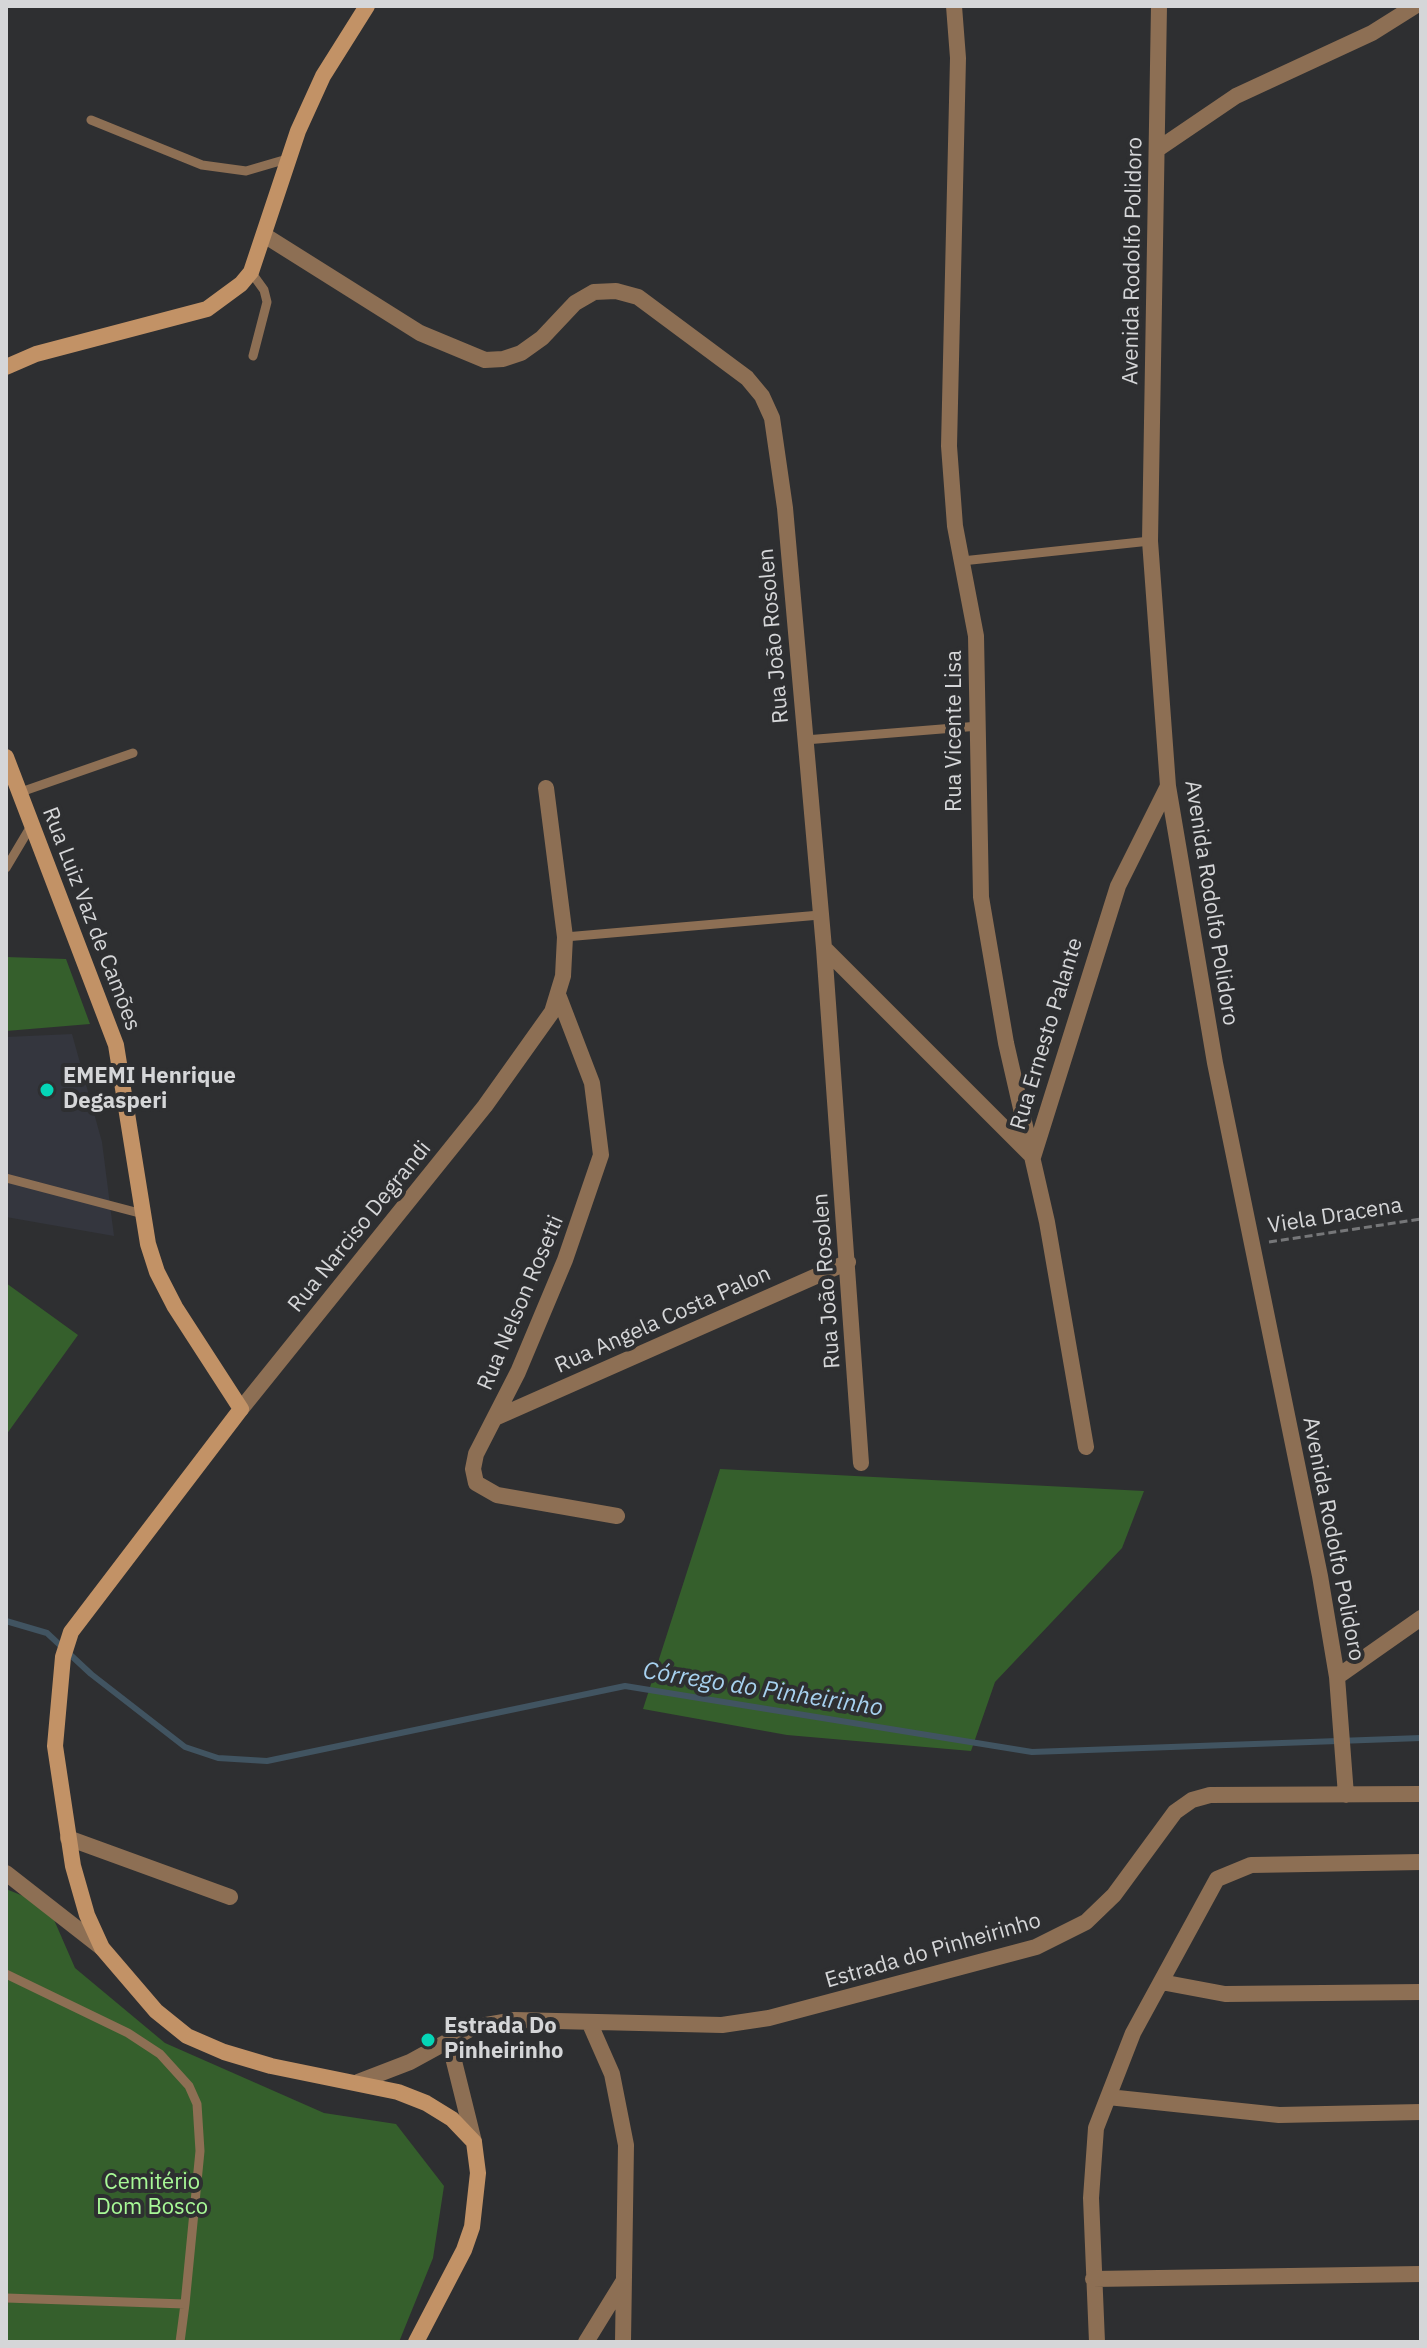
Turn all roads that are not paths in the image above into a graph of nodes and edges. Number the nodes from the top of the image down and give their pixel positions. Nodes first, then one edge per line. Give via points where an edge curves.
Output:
1 (367, 6) edge
2 (954, 6) edge
3 (1159, 6) edge
4 (1415, 6) edge
5 (91, 120) dead end
6 (1158, 149) junction
7 (287, 159) junction
8 (264, 235) junction
9 (251, 272) junction
10 (253, 356) dead end
11 (6, 367) edge
12 (1150, 541) junction
13 (962, 561) junction
14 (979, 726) junction
15 (805, 740) junction
16 (133, 753) dead end
17 (6, 757) edge
18 (1168, 786) junction
19 (546, 788) dead end
20 (18, 793) junction
21 (31, 826) junction
22 (6, 868) edge
23 (820, 915) junction
24 (565, 937) junction
25 (824, 948) junction
26 (559, 997) junction
27 (1033, 1157) junction
28 (6, 1178) edge
29 (143, 1214) junction
30 (848, 1262) junction
31 (241, 1409) junction
32 (495, 1418) junction
33 (1086, 1447) dead end
34 (861, 1463) dead end
35 (617, 1516) dead end
36 (1421, 1618) edge
37 (1337, 1677) junction
38 (1421, 1794) edge
39 (1346, 1795) junction
40 (68, 1838) junction
41 (1421, 1862) edge
42 (6, 1873) edge
43 (230, 1897) dead end
44 (102, 1948) junction
45 (6, 1974) edge
46 (1161, 1982) junction
47 (1421, 1992) edge
48 (590, 2024) junction
49 (449, 2041) junction
50 (358, 2082) junction
51 (1108, 2097) junction
52 (1421, 2112) edge
53 (474, 2142) junction
54 (1421, 2274) edge
55 (1093, 2279) junction
56 (623, 2281) junction
57 (6, 2298) edge
58 (185, 2304) junction
59 (180, 2342) edge
60 (416, 2342) edge
61 (586, 2342) edge
62 (623, 2342) edge
63 (1097, 2342) edge

1 - 7 main road via 323,76
2 - 13 street, Rua Vicente Lisa via 958,58 949,446
3 - 6 street, Avenida Rodolfo Polidoro
4 - 6 street via 1372,33 1236,96
5 - 7 lane via 202,165 246,171
6 - 12 street, Avenida Rodolfo Polidoro
7 - 8 main road
8 - 9 main road
8 - 15 street, Rua João Rosolen via 420,333 485,360 521,353 575,303 594,292 616,291 638,297 747,378 772,418
9 - 10 lane via 267,302
9 - 11 main road via 207,309 36,354
12 - 13 lane
12 - 18 street, Avenida Rodolfo Polidoro
13 - 14 street, Rua Vicente Lisa via 976,636
14 - 15 lane
14 - 27 street, Rua Vicente Lisa via 981,897 1006,1043
15 - 23 street, Rua João Rosolen
16 - 20 lane
17 - 20 main road, Rua Luiz Vaz de Camões
18 - 27 street, Rua Ernesto Palante via 1109,909
18 - 37 street, Avenida Rodolfo Polidoro via 1215,1063
19 - 24 street, Rua Narciso Degrandi
20 - 21 main road, Rua Luiz Vaz de Camões
21 - 22 lane
21 - 29 main road, Rua Luiz Vaz de Camões via 116,1045
23 - 24 lane
23 - 25 street, Rua João Rosolen
24 - 26 street, Rua Narciso Degrandi
25 - 27 street, Rua Ernesto Palante
25 - 30 street, Rua João Rosolen
26 - 31 street, Rua Narciso Degrandi via 534,1042 485,1106
26 - 32 street, Rua Nelson Rosetti via 592,1083 601,1155 565,1260
27 - 33 street, Rua Vicente Lisa
28 - 29 lane
29 - 31 main road, Rua Luiz Vaz de Camões via 148,1244 175,1307
30 - 32 street, Rua Angela Costa Palon
30 - 34 street, Rua João Rosolen
31 - 40 main road, Rua Narciso Degrandi via 71,1632 64,1652 55,1746
32 - 35 street, Rua Nelson Rosetti via 473,1469 482,1489
36 - 37 street
37 - 39 street, Avenida Rodolfo Polidoro
38 - 39 street, Estrada do Pinheirinho
39 - 48 street, Estrada do Pinheirinho via 1210,1795 1192,1800 1175,1812 1114,1895 1086,1922 1059,1938 1002,1958 769,2018 722,2025
40 - 43 street
40 - 44 main road, Rua Narciso Degrandi via 87,1915
41 - 46 street via 1251,1865 1217,1879
42 - 44 street
44 - 50 main road, Rua Narciso Degrandi via 156,2011 187,2036 271,2066
45 - 58 lane via 128,2033 160,2054 189,2086 197,2104 200,2151
46 - 47 street via 1225,1994
46 - 51 street via 1133,2033
48 - 49 street, Estrada do Pinheirinho via 515,2020 474,2027
48 - 56 street via 612,2074 626,2145
49 - 50 street, Estrada do Pinheirinho
49 - 53 street
50 - 53 main road, Rua Narciso Degrandi via 426,2103
51 - 52 street via 1279,2115
51 - 55 street via 1095,2142
53 - 60 main road via 478,2173 472,2227
54 - 55 street
55 - 63 street
56 - 61 street
56 - 62 street
57 - 58 lane
58 - 59 lane

